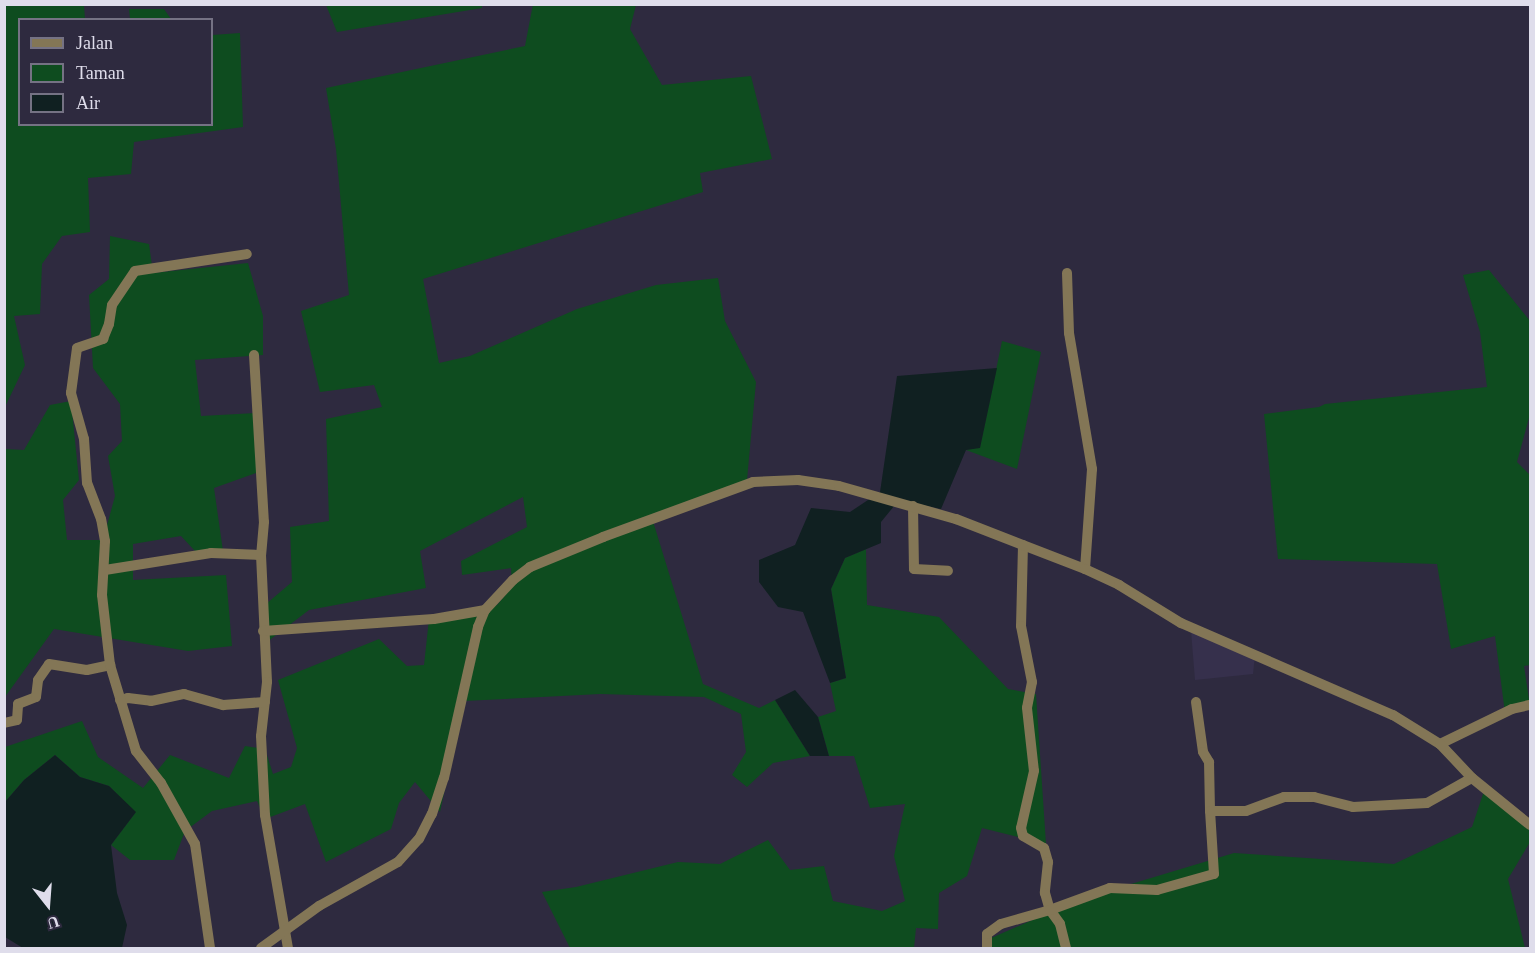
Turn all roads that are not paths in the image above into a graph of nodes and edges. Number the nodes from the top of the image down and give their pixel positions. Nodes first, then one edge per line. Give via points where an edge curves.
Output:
1 (248, 254) dead end
2 (1067, 273) dead end
3 (254, 355) dead end
4 (913, 506) junction
5 (1023, 545) junction
6 (261, 555) junction
7 (1085, 569) junction
8 (105, 570) junction
9 (948, 571) dead end
10 (485, 610) junction
11 (263, 631) junction
12 (110, 665) junction
13 (120, 700) junction
14 (265, 702) junction
15 (1196, 702) dead end
16 (1530, 705) edge
17 (4, 723) edge
18 (1440, 744) junction
19 (1472, 778) junction
20 (1210, 811) junction
21 (1530, 825) edge
22 (1050, 910) junction
23 (283, 935) junction
24 (210, 948) edge
25 (261, 948) edge
26 (288, 948) edge
27 (987, 948) edge
28 (1066, 948) edge

1 - 8 street via 135,271 112,305 103,339 77,348 72,393 84,439 87,483 101,519
2 - 7 street via 1069,333 1092,469
3 - 6 street via 264,522
4 - 5 street
4 - 9 street via 914,569
4 - 10 street via 839,486 798,480 753,482 530,567
5 - 7 street
5 - 22 street via 1021,626 1032,682 1027,708 1034,771 1021,828 1023,836 1044,848 1048,862 1045,893
6 - 8 street via 211,553
6 - 11 street
7 - 18 street via 1181,623 1393,715
8 - 12 street via 102,595
10 - 11 street via 434,619
10 - 23 street via 444,778 432,814 418,839 398,862 319,906
11 - 14 street
12 - 13 street
12 - 17 street via 87,670 49,664 38,680 36,697 18,704 17,720
13 - 14 street via 151,701 184,694 223,705
13 - 24 street via 136,750 161,783 195,844
14 - 23 street via 261,736 265,815
15 - 20 street via 1203,752 1209,762
16 - 18 street via 1512,709
18 - 19 street
19 - 20 street via 1427,803 1353,807 1314,797 1284,797 1246,811
19 - 21 street
20 - 22 street via 1214,874 1157,890 1110,888
22 - 27 street via 1001,924 987,934
22 - 28 street via 1060,924
23 - 25 street
23 - 26 street

